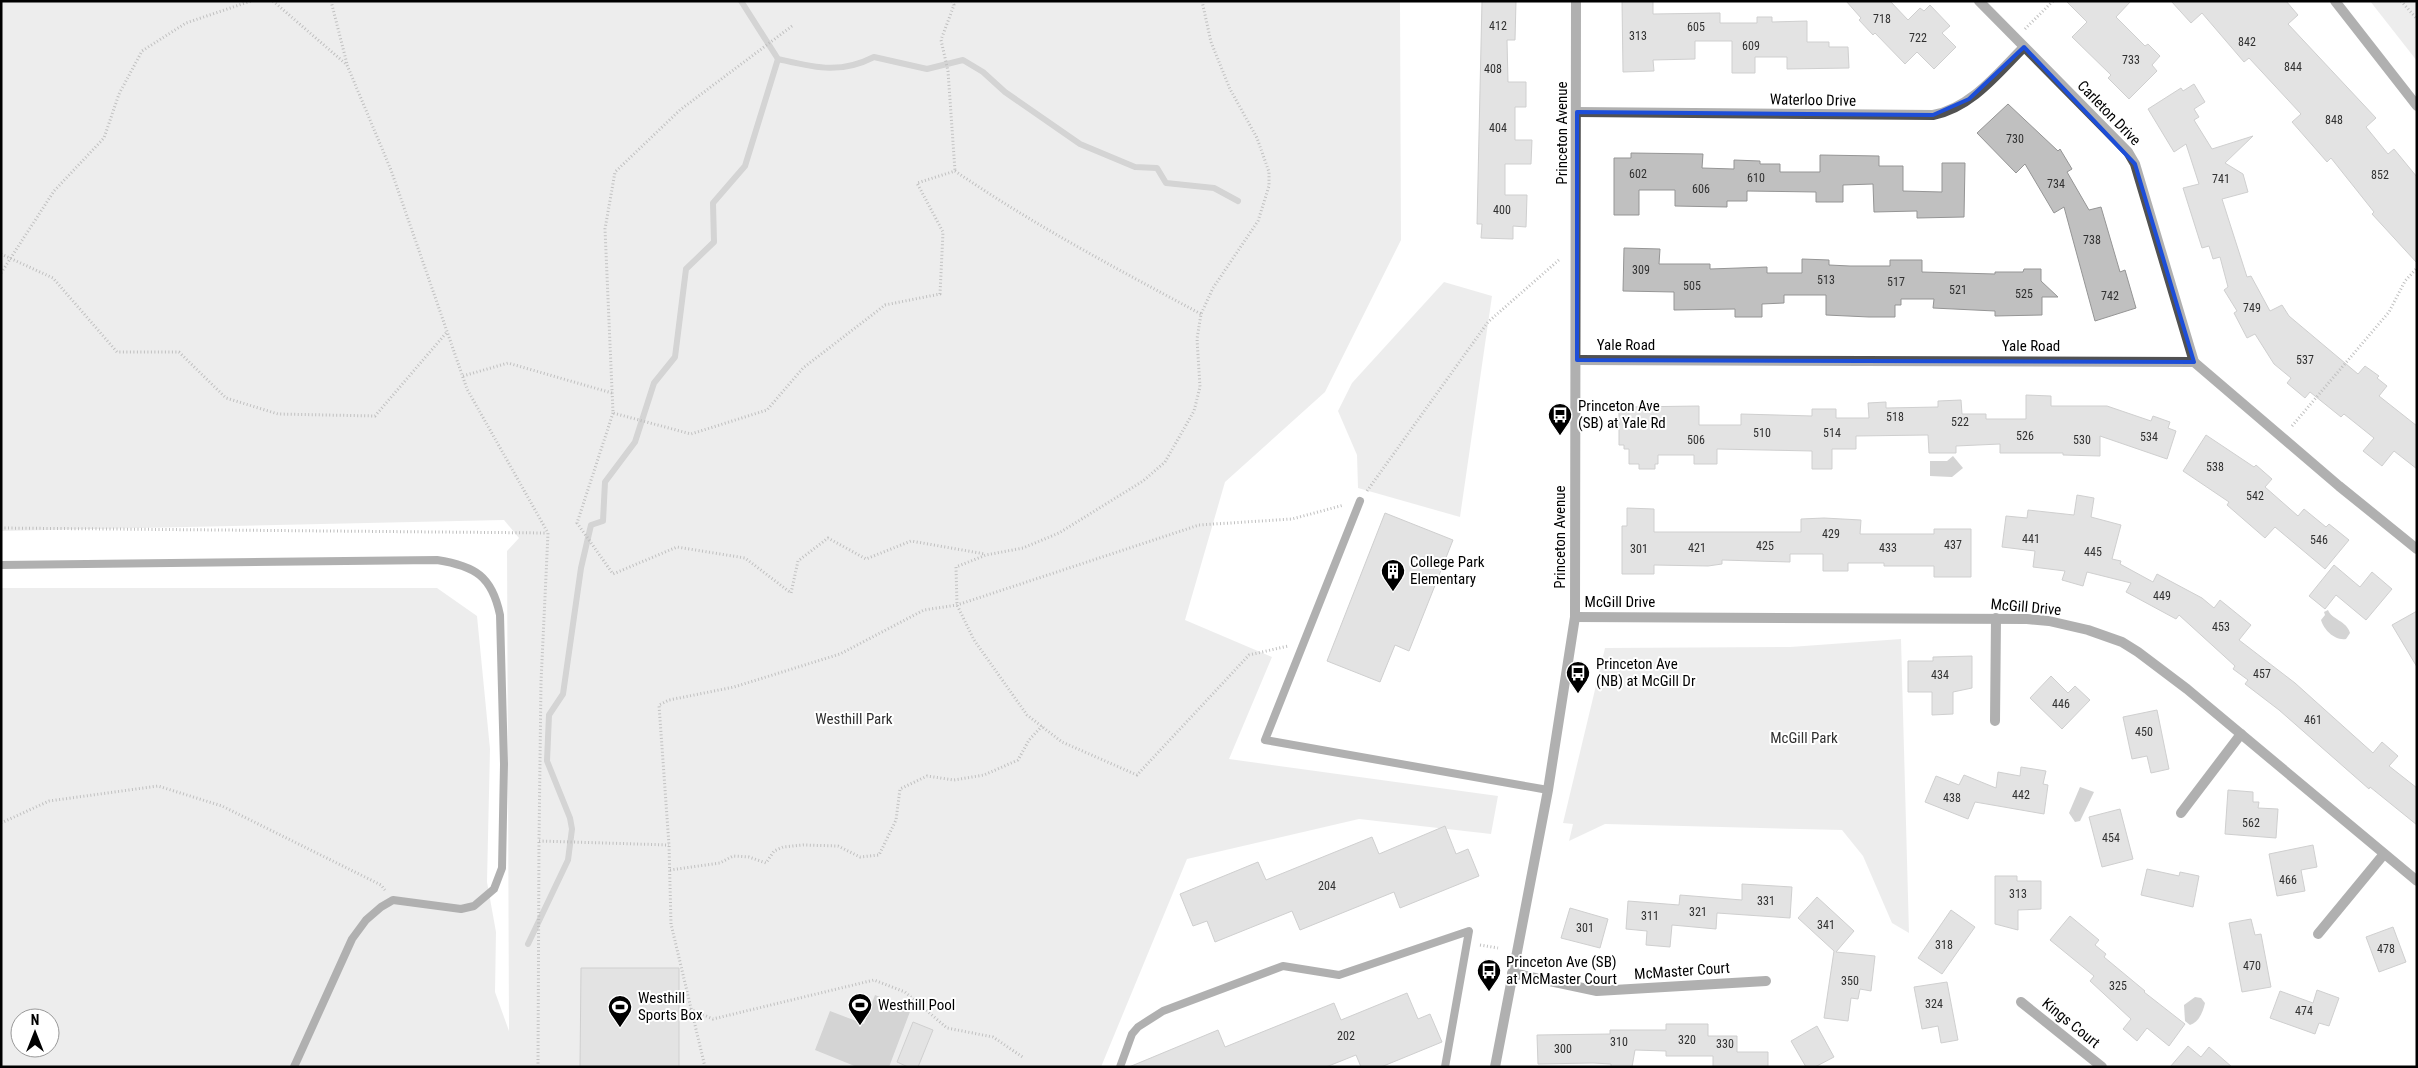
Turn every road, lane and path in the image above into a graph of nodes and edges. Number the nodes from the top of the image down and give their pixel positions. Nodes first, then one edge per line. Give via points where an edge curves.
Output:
1 (251, 1) edge
2 (331, 1) edge
3 (952, 1) edge
4 (1202, 1) edge
5 (1576, 1) edge
6 (1979, 1) edge
7 (2052, 1) edge
8 (2335, 1) edge
9 (2401, 1) edge
10 (275, 2) edge
11 (2038, 16) dead end
12 (2417, 19) edge
13 (792, 26) dead end
14 (2024, 47) junction
15 (347, 65) junction
16 (2417, 106) edge
17 (1576, 112) junction
18 (955, 171) junction
19 (1577, 249) junction
20 (1, 254) edge
21 (11, 257) junction
22 (2417, 268) edge
23 (1, 274) edge
24 (1201, 314) junction
25 (447, 331) junction
26 (1576, 360) junction
27 (2194, 362) junction
28 (463, 376) junction
29 (612, 393) junction
30 (613, 413) junction
31 (2298, 418) dead end
32 (1360, 501) junction
33 (1, 528) edge
34 (548, 533) junction
35 (2417, 550) edge
36 (986, 554) junction
37 (1, 566) edge
38 (957, 605) junction
39 (1575, 617) junction
40 (1996, 618) junction
41 (1304, 643) junction
42 (1995, 721) dead end
43 (1042, 726) junction
44 (2241, 734) junction
45 (1548, 790) junction
46 (2182, 813) dead end
47 (1, 823) edge
48 (539, 842) junction
49 (669, 845) junction
50 (2384, 854) junction
51 (670, 870) junction
52 (2417, 881) edge
53 (393, 900) junction
54 (2318, 934) dead end
55 (1467, 942) junction
56 (1498, 948) dead end
57 (1512, 973) junction
58 (1766, 981) dead end
59 (2021, 1002) dead end
60 (690, 1009) junction
61 (1024, 1058) dead end
62 (294, 1067) edge
63 (538, 1067) edge
64 (705, 1067) edge
65 (1120, 1067) edge
66 (1445, 1067) edge
67 (1495, 1067) edge
68 (2102, 1067) edge

1 - 21 path via 186,24 142,50 119,94 104,138 54,191
2 - 15 path
3 - 18 path via 954,5 941,40 948,71
4 - 24 path via 1211,42 1230,89 1257,138 1269,172 1269,186 1258,221 1213,288
5 - 17 street, Princeton Avenue
6 - 14 street, Carleton Drive
7 - 11 path
8 - 16 street
9 - 12 path
10 - 15 path
13 - 29 path via 680,110 615,172 605,229
14 - 17 street, Waterloo Drive via 1970,99 1958,107 1933,115
14 - 27 street, Carleton Drive via 2128,152 2135,164
15 - 25 path via 392,170
17 - 19 street, Princeton Avenue
18 - 24 path via 1088,254
18 - 30 path via 917,183 943,232 940,294 885,305 802,368 767,410 691,434
19 - 26 street, Princeton Avenue
19 - 32 path via 1564,256 1488,322
20 - 21 path
21 - 23 path
21 - 25 path via 54,278 117,352 179,352 226,398 278,414 375,416
22 - 31 path via 2389,312
24 - 36 path via 1197,340 1200,387 1194,411 1165,462 1143,481 1059,533 1023,548
25 - 28 path
26 - 27 street, Yale Road
26 - 39 street, Princeton Avenue
27 - 35 street
28 - 29 path via 508,362
28 - 34 path via 467,389
29 - 30 path
30 - 36 path via 577,523 613,574 677,547 745,558 791,593 798,560 828,538 866,559 911,541
32 - 38 path via 1292,519 1199,525
32 - 41 lane
33 - 34 path
34 - 48 path via 541,682
36 - 38 path via 956,567
37 - 53 lane via 437,560 471,569 488,581 496,596 500,615 504,764 502,868 494,889 474,906 461,909
38 - 43 path via 974,640 1028,715
38 - 49 path via 924,610 840,654 734,687 669,700 660,705
39 - 40 street, McGill Drive
39 - 45 street, Princeton Avenue
40 - 42 street
40 - 44 street, McGill Drive via 2049,621 2122,642
41 - 43 path via 1249,654 1137,775 1062,742
41 - 45 lane via 1265,740
43 - 51 path via 1029,740 1018,760 984,775 954,780 927,776 900,789 896,820 879,855 860,857 838,846 803,845 774,850 766,862 748,856 733,856 720,863
44 - 46 street
44 - 50 street, McGill Drive
45 - 57 street, Princeton Avenue
47 - 53 path via 49,801 158,786 222,806 381,885
48 - 49 path
48 - 63 path
49 - 51 path
50 - 52 street, McGill Drive
50 - 54 street
51 - 60 path via 671,924
53 - 62 lane via 366,920 352,940
55 - 56 path
55 - 65 lane via 1469,932 1339,975 1282,966 1163,1011 1132,1034
55 - 66 lane
57 - 58 street, McMaster Court via 1597,991
57 - 67 street, Princeton Avenue
59 - 68 street, Kings Court
60 - 61 path via 713,1019 874,980 905,992 947,1028 993,1038
60 - 64 path

